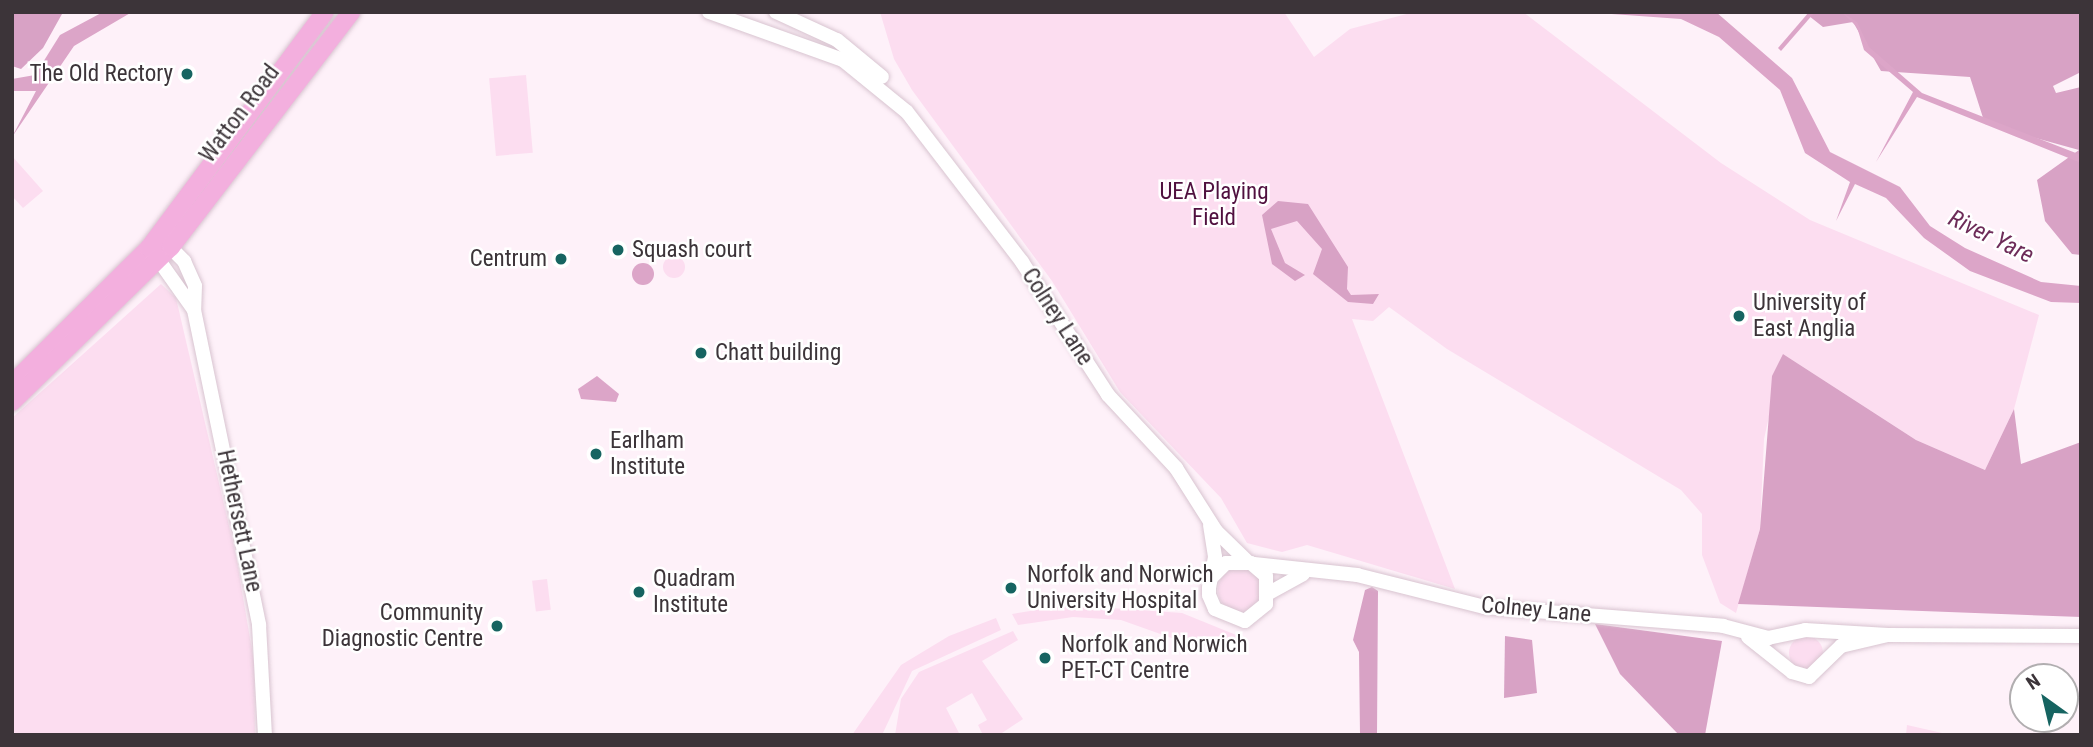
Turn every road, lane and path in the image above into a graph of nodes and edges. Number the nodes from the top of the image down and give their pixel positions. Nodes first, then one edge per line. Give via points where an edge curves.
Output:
1 (325, 12) edge
2 (332, 12) edge
3 (351, 12) edge
4 (709, 12) edge
5 (776, 12) edge
6 (286, 67) junction
7 (907, 112) junction
8 (160, 247) junction
9 (12, 384) edge
10 (12, 402) edge
11 (1209, 519) junction
12 (1250, 563) junction
13 (1311, 572) junction
14 (1212, 578) junction
15 (1269, 593) junction
16 (1723, 626) junction
17 (1820, 634) junction
18 (1888, 635) junction
19 (2081, 635) edge
20 (1790, 636) junction
21 (1829, 658) junction
22 (1788, 668) junction
23 (265, 735) edge

1 - 6 main road, Watton Road
2 - 6 main road, Watton Road
3 - 8 main road, Watton Road
4 - 7 street, Colney Lane via 843,60
5 - 7 street, Colney Lane via 860,57
6 - 8 main road, Watton Road
7 - 11 street, Colney Lane via 1038,284 1108,395 1176,468
8 - 9 main road, Watton Road
8 - 10 main road, Watton Road
8 - 23 street, Hethersett Lane via 191,275 194,310 257,614
11 - 12 street, Colney Lane
11 - 14 street, Colney Lane
12 - 13 street, Colney Lane
12 - 14 street, Colney Lane via 1226,563
12 - 15 street, Colney Lane
13 - 15 street, Colney Lane
13 - 16 street, Colney Lane via 1357,575 1484,607
14 - 15 street, Colney Lane via 1211,603 1227,619 1254,617
16 - 20 street, Colney Lane
16 - 22 street, Colney Lane via 1751,639
17 - 18 street, Colney Lane
17 - 20 street, Colney Lane via 1805,630
17 - 21 street
18 - 19 street, Colney Lane
18 - 21 street, Colney Lane via 1846,644
20 - 22 street via 1783,650
21 - 22 street, Colney Lane via 1809,677

